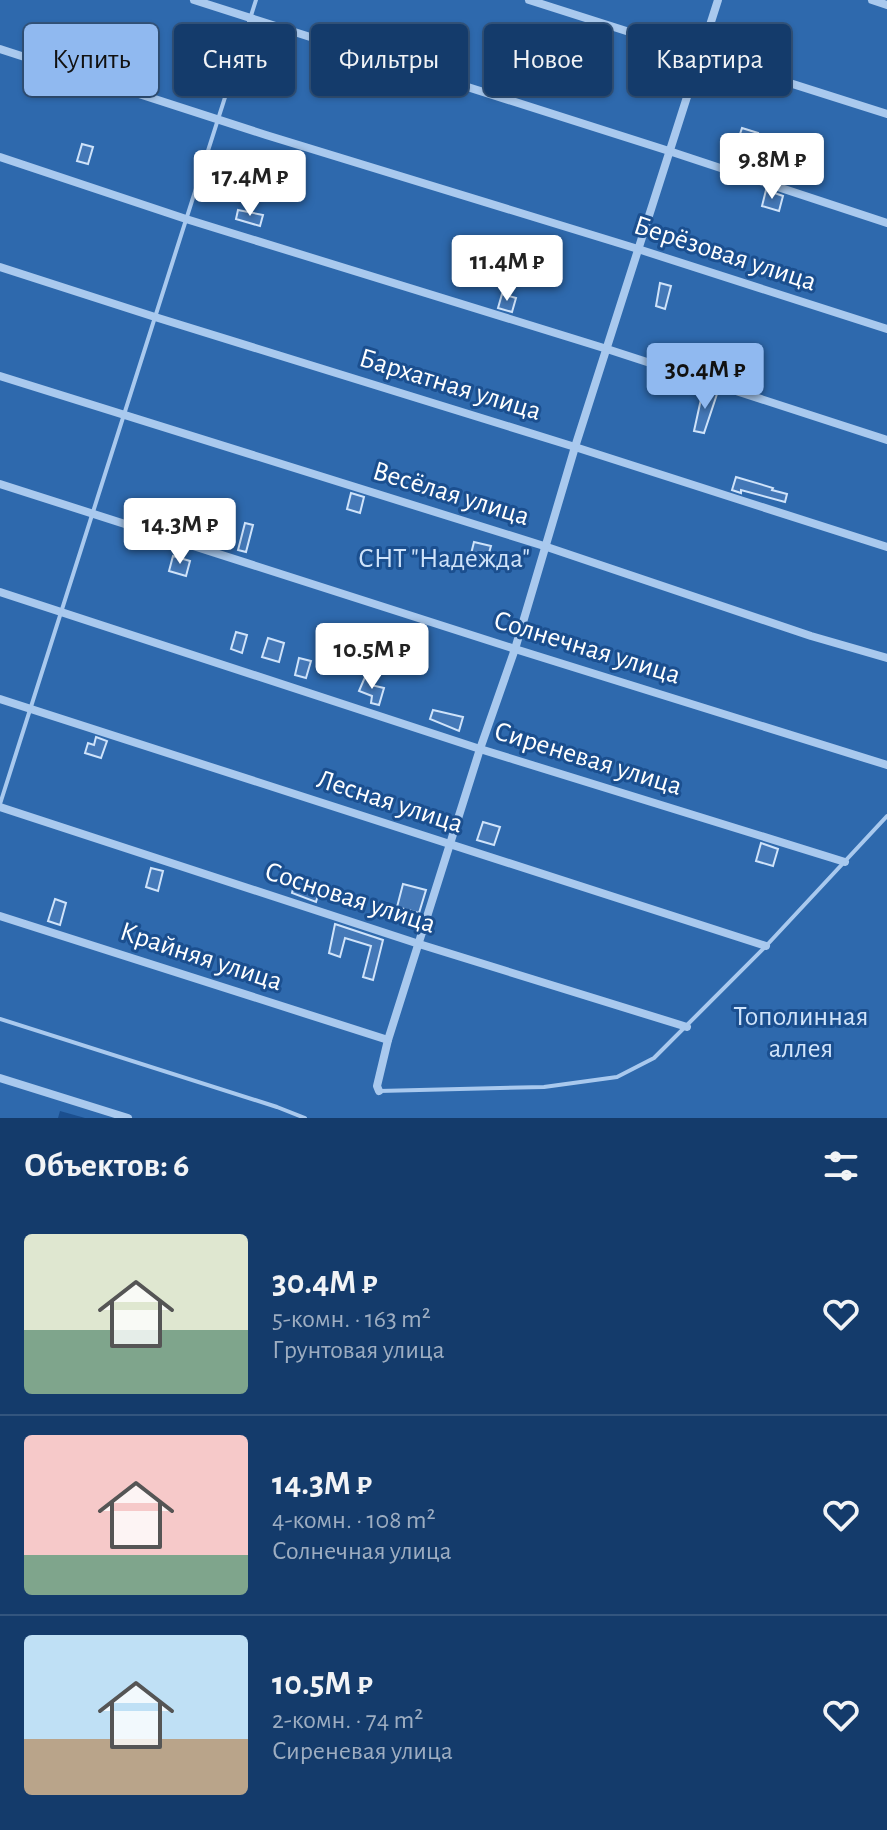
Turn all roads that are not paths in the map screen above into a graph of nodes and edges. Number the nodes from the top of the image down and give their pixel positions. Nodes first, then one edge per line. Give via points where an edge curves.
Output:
1 (194, 0) edge
2 (256, 0) edge
3 (529, 0) edge
4 (718, 0) edge
5 (872, 0) edge
6 (887, 5) edge
7 (250, 18) junction
8 (710, 24) edge
9 (628, 31) edge
10 (0, 49) edge
11 (791, 83) edge
12 (687, 96) edge
13 (887, 114) edge
14 (219, 120) junction
15 (669, 151) junction
16 (0, 157) edge
17 (186, 219) junction
18 (887, 223) edge
19 (638, 249) junction
20 (0, 267) edge
21 (155, 317) junction
22 (887, 329) edge
23 (607, 349) junction
24 (0, 376) edge
25 (124, 415) junction
26 (887, 440) edge
27 (575, 447) junction
28 (0, 484) edge
29 (93, 514) junction
30 (544, 546) junction
31 (887, 547) edge
32 (0, 592) edge
33 (62, 612) junction
34 (515, 649) junction
35 (887, 658) edge
36 (0, 699) edge
37 (30, 708) junction
38 (480, 749) junction
39 (887, 765) edge
40 (0, 806) edge
41 (887, 807) edge
42 (885, 818) edge
43 (450, 845) junction
44 (845, 862) junction
45 (0, 916) edge
46 (419, 944) junction
47 (766, 946) junction
48 (0, 1019) edge
49 (687, 1027) junction
50 (388, 1040) junction
51 (0, 1078) edge
52 (379, 1091) joint
53 (128, 1118) edge
54 (305, 1118) edge

1 - 7 street
2 - 7 lane
3 - 9 street
4 - 8 street
5 - 6 street
7 - 14 lane
7 - 15 street
10 - 14 street, Берёзовая улица
11 - 13 street
12 - 15 street
14 - 17 lane
14 - 19 street, Берёзовая улица
15 - 18 street
15 - 19 street
16 - 17 street
17 - 21 lane
17 - 23 street
19 - 22 street, Берёзовая улица
19 - 23 street
20 - 21 street, Бархатная улица
21 - 25 lane
21 - 27 street, Бархатная улица
23 - 26 street
23 - 27 street
24 - 25 street, Весёлая улица
25 - 29 lane
25 - 30 street, Весёлая улица
27 - 30 street
27 - 31 street, Бархатная улица
28 - 29 street, Солнечная улица
29 - 33 lane
29 - 34 street, Солнечная улица
30 - 34 street
30 - 35 street, Весёлая улица
32 - 33 street, Сиреневая улица
33 - 37 lane
33 - 38 street, Сиреневая улица
34 - 38 street
34 - 39 street, Солнечная улица
36 - 37 street, Лесная улица
37 - 40 lane
37 - 43 street, Лесная улица
38 - 43 street
38 - 44 street, Сиреневая улица
40 - 46 street, Сосновая улица
41 - 42 lane
42 - 44 lane
43 - 46 street
43 - 47 street, Лесная улица
44 - 47 lane
45 - 50 street, Крайняя улица
46 - 49 street, Сосновая улица
46 - 50 street
47 - 49 lane
48 - 54 lane
49 - 52 lane via 654,1058 617,1077 544,1087
50 - 52 street
51 - 53 street

